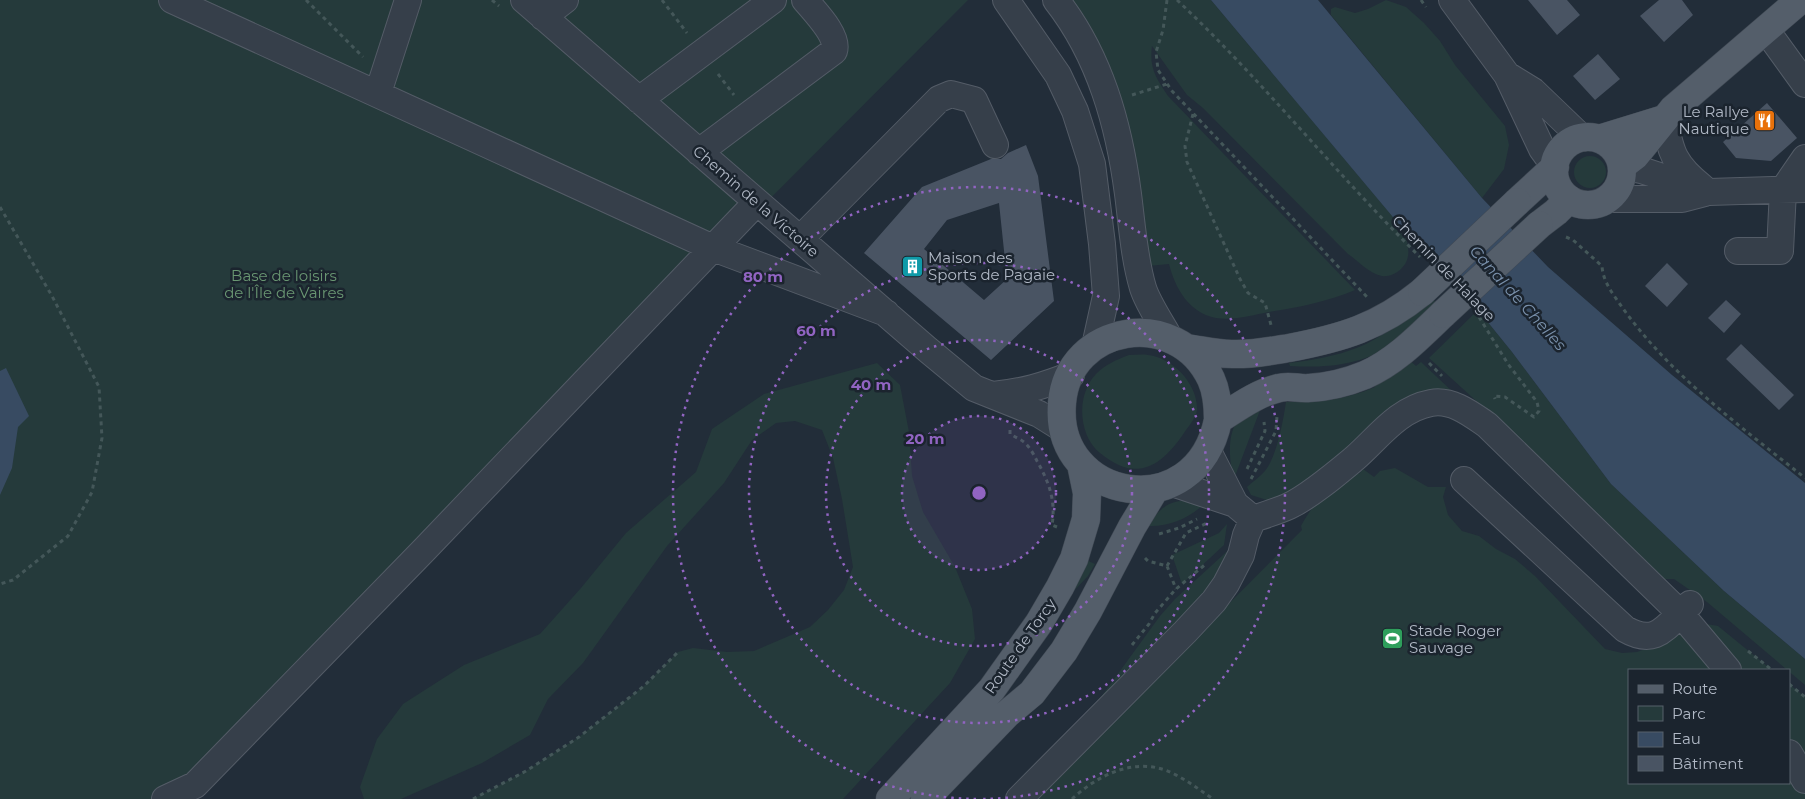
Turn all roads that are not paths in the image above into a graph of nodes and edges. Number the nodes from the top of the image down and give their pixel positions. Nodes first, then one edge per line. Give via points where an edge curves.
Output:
1 (172, 0) edge
2 (408, 0) edge
3 (565, 0) edge
4 (773, 0) edge
5 (805, 0) edge
6 (1006, 0) edge
7 (1056, 0) edge
8 (1452, 0) edge
9 (1800, 0) edge
10 (534, 8) edge
11 (1766, 30) junction
12 (1507, 75) junction
13 (1805, 84) edge
14 (380, 85) junction
15 (639, 100) junction
16 (1664, 119) junction
17 (1590, 138) junction
18 (995, 145) dead end
19 (699, 152) junction
20 (1805, 158) edge
21 (1555, 166) junction
22 (1622, 166) junction
23 (1794, 190) edge
24 (1708, 192) junction
25 (1569, 199) junction
26 (1608, 199) junction
27 (757, 202) junction
28 (800, 239) junction
29 (713, 248) junction
30 (1738, 251) dead end
31 (886, 314) junction
32 (1178, 343) junction
33 (1095, 346) junction
34 (1071, 375) junction
35 (992, 395) junction
36 (1218, 420) junction
37 (1064, 428) junction
38 (1208, 451) junction
39 (1081, 464) junction
40 (1464, 480) dead end
41 (1164, 486) junction
42 (1244, 511) junction
43 (1685, 608) junction
44 (1727, 669) edge
45 (1790, 756) edge
46 (1805, 780) edge
47 (166, 799) edge
48 (890, 799) edge
49 (925, 799) edge
50 (1019, 799) edge

1 - 14 street
2 - 14 street
3 - 10 street
4 - 15 street
5 - 19 street via 832,34 836,45 834,51
6 - 33 street via 1058,75 1075,111 1092,164 1106,296
7 - 32 street via 1088,51 1109,102 1122,151 1135,251 1144,290
8 - 12 street
9 - 11 main road
10 - 15 street, Chemin de la Victoire
11 - 13 street
11 - 16 main road
12 - 17 street via 1533,91
12 - 21 street via 1542,149
14 - 29 street
15 - 19 street, Chemin de la Victoire
16 - 17 main road
16 - 22 main road via 1635,156
16 - 24 street via 1674,155 1684,173
17 - 21 main road via 1569,143
17 - 22 main road via 1607,143 1614,149
18 - 28 street via 974,100 951,94 939,99
19 - 27 street, Chemin de la Victoire
20 - 23 street
21 - 25 main road via 1558,185
21 - 32 main road, bridge via 1422,292 1387,317 1340,337 1273,350 1233,354
22 - 24 street
22 - 26 main road via 1620,184
23 - 24 street
23 - 30 street via 1780,251
24 - 26 street via 1682,199
25 - 26 main road via 1588,205
25 - 36 main road, bridge via 1549,229 1388,361 1364,375 1329,386 1286,386 1263,393
27 - 28 street, Chemin de la Victoire
27 - 29 street
28 - 31 street, Chemin de la Victoire
29 - 31 street
29 - 47 street via 195,785
31 - 35 street, Chemin de la Victoire via 974,388
32 - 33 main road via 1158,334 1132,333 1118,335
32 - 36 main road via 1201,362 1211,379 1218,399
33 - 34 main road via 1079,361
34 - 35 street via 1022,392
34 - 37 main road via 1062,402
35 - 37 street, Chemin de la Victoire
36 - 38 main road
37 - 39 main road via 1071,450
38 - 41 main road via 1188,473
38 - 42 street
39 - 41 main road via 1093,475 1123,488 1139,490
39 - 48 main road, Route de Torcy via 1087,493 1086,519 1074,559 1060,587 992,689
40 - 43 street via 1625,630 1651,637 1662,631
41 - 42 street
41 - 49 main road, Route de Torcy via 1132,527 1064,651 1032,693 1007,714
42 - 43 street via 1291,505 1355,458 1397,418 1433,402 1449,404 1486,425
42 - 50 street via 1246,535 1241,555 1214,601
43 - 44 street
45 - 46 street

